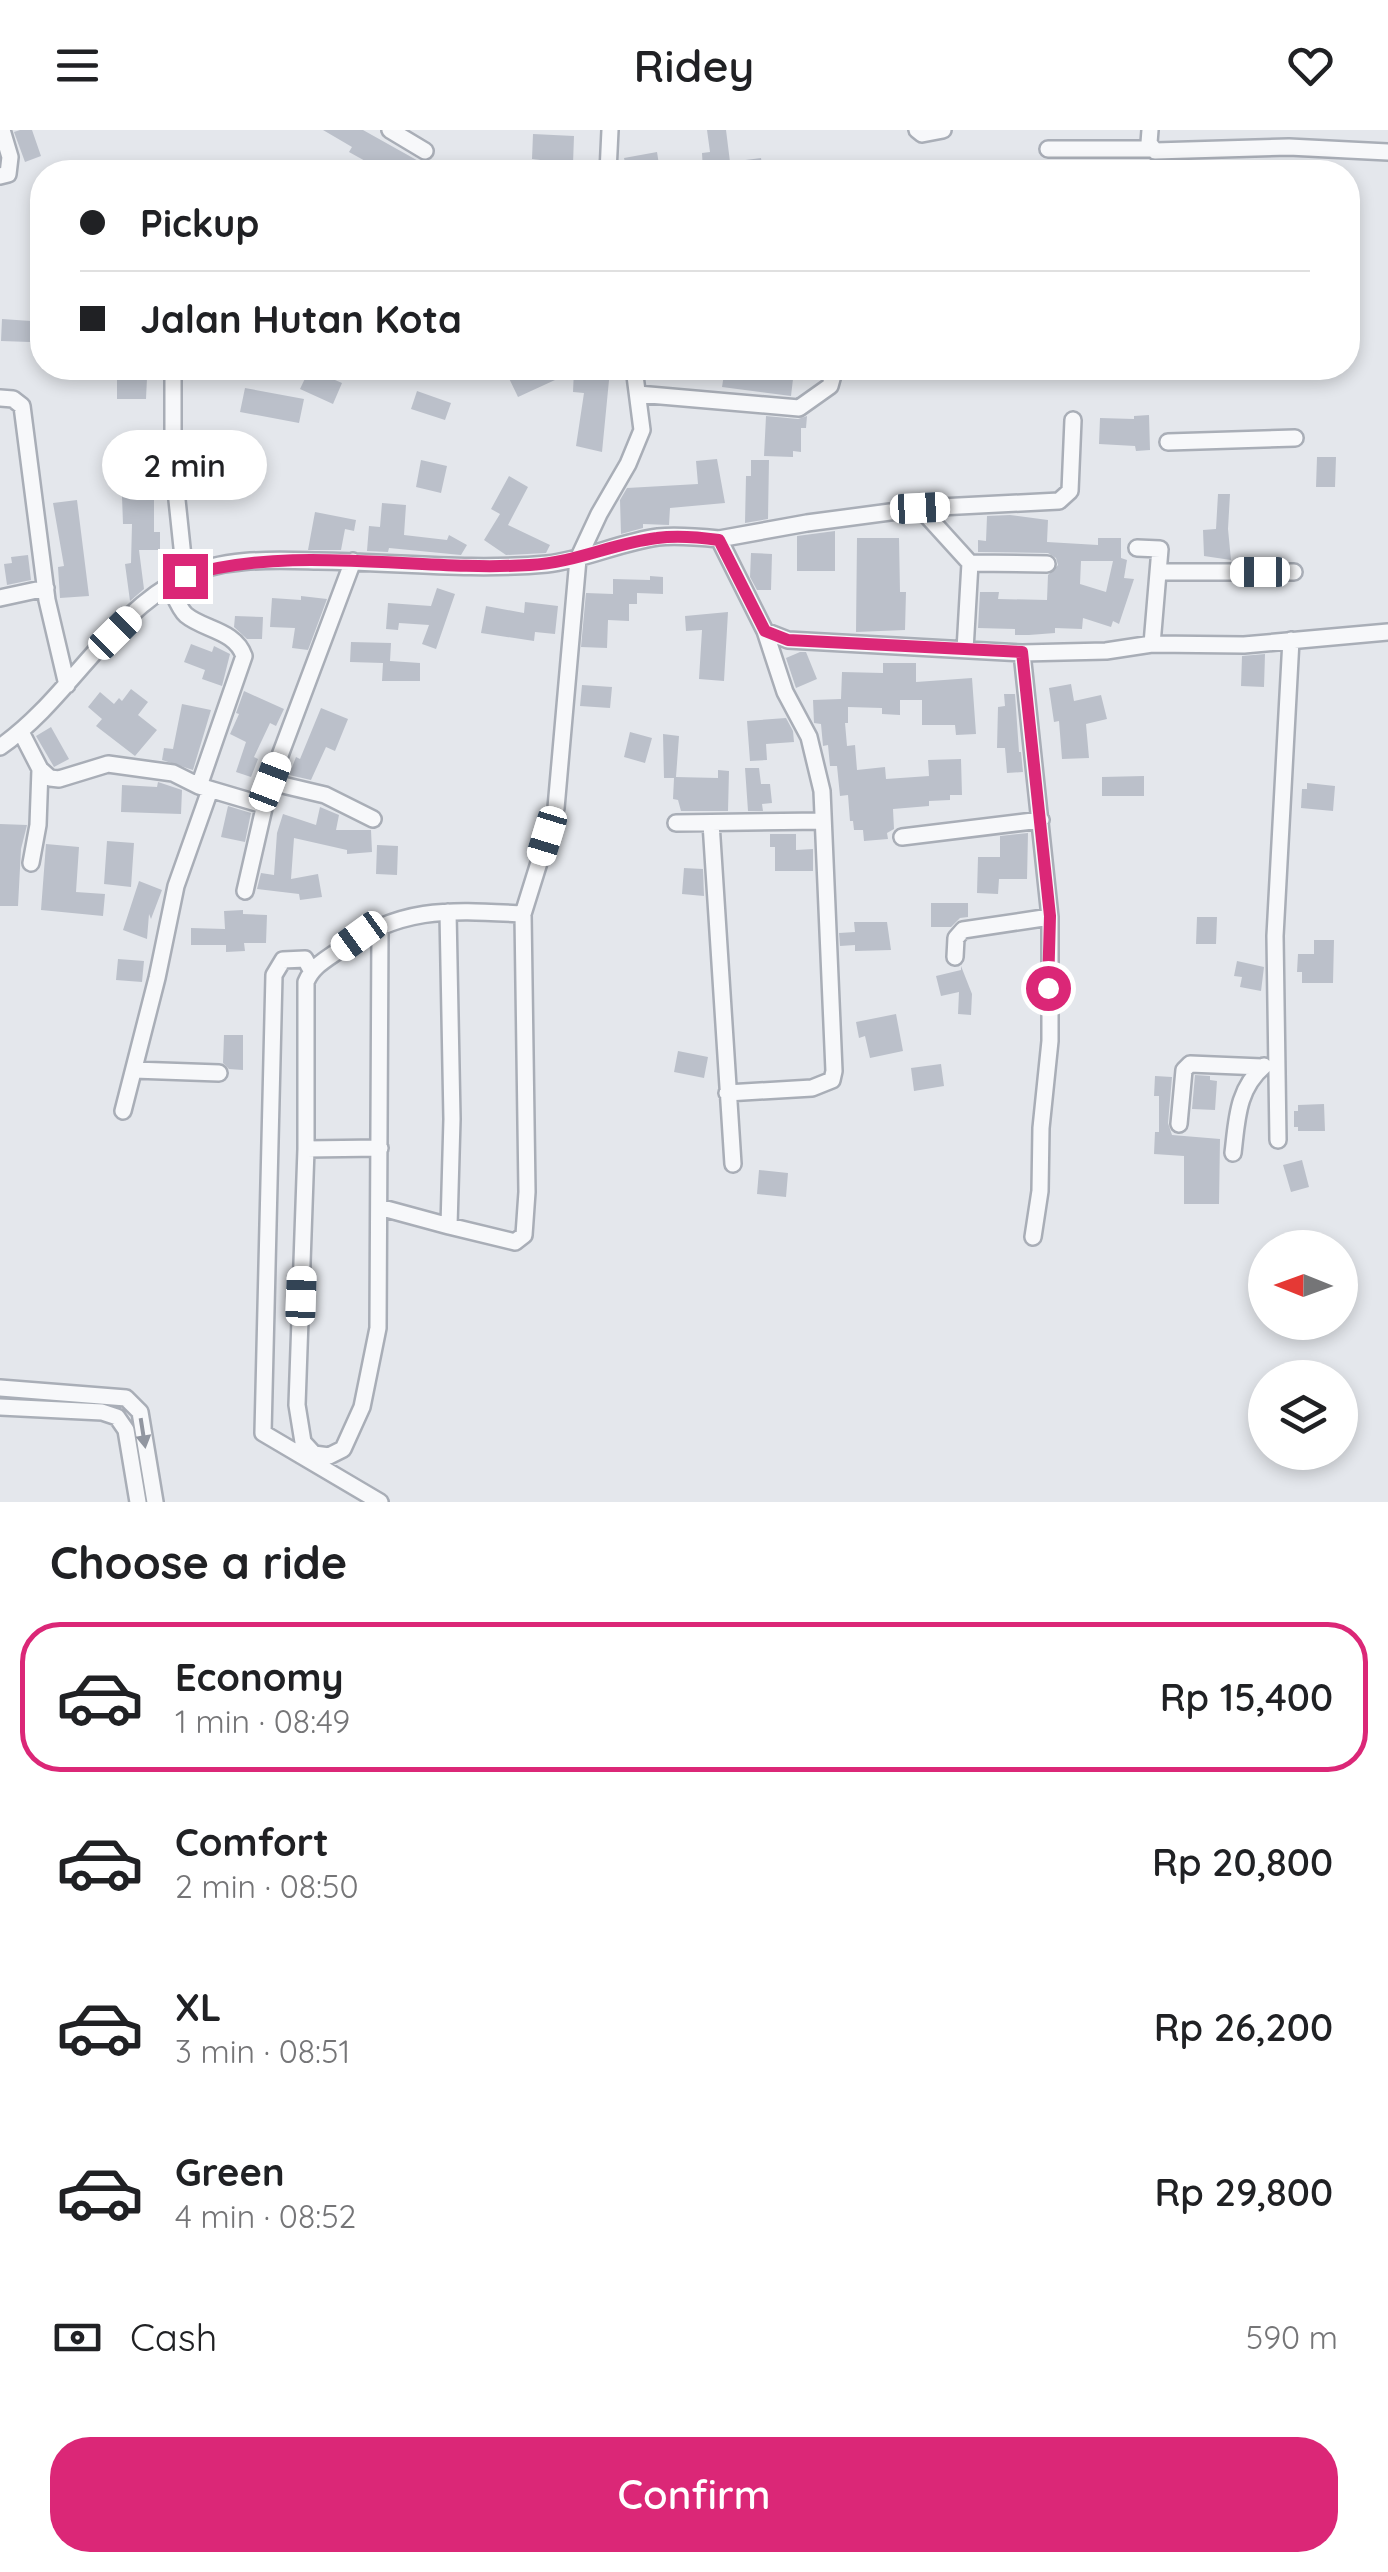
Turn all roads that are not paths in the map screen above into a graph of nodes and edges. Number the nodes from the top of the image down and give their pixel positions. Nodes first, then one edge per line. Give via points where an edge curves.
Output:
1 (2, 130) edge
2 (391, 130) edge
3 (610, 130) edge
4 (918, 130) edge
5 (943, 130) edge
6 (1085, 130) edge
7 (1150, 130) edge
8 (1228, 130) edge
9 (1291, 130) edge
10 (1289, 147) junction
11 (1048, 149) dead end
12 (1084, 149) junction
13 (1152, 149) junction
14 (1225, 149) junction
15 (425, 152) dead end
16 (1388, 152) edge
17 (609, 160) edge
18 (0, 176) edge
19 (173, 380) edge
20 (636, 380) edge
21 (832, 380) edge
22 (638, 394) junction
23 (0, 398) edge
24 (1073, 420) dead end
25 (1295, 438) dead end
26 (1168, 442) dead end
27 (920, 508) junction
28 (719, 540) junction
29 (1137, 548) dead end
30 (578, 558) junction
31 (353, 561) junction
32 (970, 563) junction
33 (1047, 564) dead end
34 (1158, 572) junction
35 (1294, 572) dead end
36 (185, 576) junction
37 (170, 586) junction
38 (46, 588) junction
39 (0, 598) edge
40 (765, 631) junction
41 (1388, 632) edge
42 (1291, 640) junction
43 (1152, 644) junction
44 (965, 650) junction
45 (1022, 652) junction
46 (67, 685) junction
47 (21, 732) junction
48 (0, 748) edge
49 (40, 769) junction
50 (270, 782) junction
51 (204, 788) junction
52 (263, 805) junction
53 (373, 819) dead end
54 (1041, 820) junction
55 (823, 821) junction
56 (676, 823) dead end
57 (712, 824) junction
58 (902, 837) dead end
59 (31, 862) dead end
60 (244, 891) dead end
61 (448, 912) junction
62 (523, 914) junction
63 (1050, 916) junction
64 (380, 928) junction
65 (955, 957) dead end
66 (311, 970) junction
67 (1276, 1054) junction
68 (1262, 1067) junction
69 (134, 1070) junction
70 (220, 1074) dead end
71 (727, 1093) junction
72 (123, 1111) dead end
73 (1179, 1124) dead end
74 (1278, 1140) dead end
75 (380, 1148) junction
76 (306, 1149) junction
77 (1233, 1153) dead end
78 (733, 1164) dead end
79 (380, 1207) junction
80 (449, 1226) junction
81 (1033, 1237) dead end
82 (0, 1388) edge
83 (126, 1398) junction
84 (0, 1407) edge
85 (117, 1417) junction
86 (138, 1502) edge
87 (154, 1502) edge
88 (380, 1502) edge

1 - 18 street via 10,168
2 - 15 street
3 - 17 street
4 - 5 street
6 - 12 street
7 - 13 street
8 - 14 street
9 - 10 street
10 - 14 street
10 - 16 street
11 - 12 street
12 - 13 street
13 - 14 street
19 - 36 street via 173,462
20 - 22 street
21 - 22 street via 798,408
22 - 30 street via 642,430
23 - 38 street via 22,406
24 - 27 street via 1065,498
25 - 26 street
27 - 28 street
27 - 32 street
28 - 30 street via 659,537
28 - 40 street
29 - 34 street via 1160,549
30 - 31 street via 524,566
30 - 62 street via 556,808
31 - 36 street via 225,564
31 - 50 street
32 - 33 street
32 - 44 street
34 - 35 street
34 - 43 street
36 - 37 street
37 - 46 street
37 - 51 street via 184,614 239,644 244,656
38 - 39 street
38 - 46 street
40 - 44 street via 788,640
40 - 55 street via 808,737
41 - 42 street
42 - 43 street
42 - 67 street via 1275,936
43 - 45 street
44 - 45 street
45 - 54 street
46 - 47 street
47 - 48 street
47 - 49 street
49 - 51 street via 59,779 108,764 172,773
49 - 59 street
50 - 52 street
50 - 53 street via 325,794
51 - 52 street
51 - 69 street
52 - 60 street
54 - 58 street
54 - 63 street
55 - 57 street
55 - 71 street via 832,1080 812,1088
56 - 57 street
57 - 71 street
61 - 62 street
61 - 64 street via 413,914
61 - 80 street
62 - 80 street via 524,1235 515,1242
63 - 65 street via 962,930
63 - 81 street via 1050,1041
64 - 66 street
64 - 75 street
66 - 76 street
66 - 88 street via 306,959 282,960 274,975 263,1434
67 - 68 street
67 - 74 street
68 - 73 street via 1190,1064
68 - 77 street via 1242,1093
69 - 70 street
69 - 72 street
71 - 78 street
75 - 76 street
75 - 79 street
76 - 79 street via 297,1405 303,1442 314,1454 343,1449 362,1408 378,1328
79 - 80 street
82 - 83 street
83 - 85 street
83 -> 87 street via 140,1412
84 - 85 street
85 - 86 street via 126,1430

